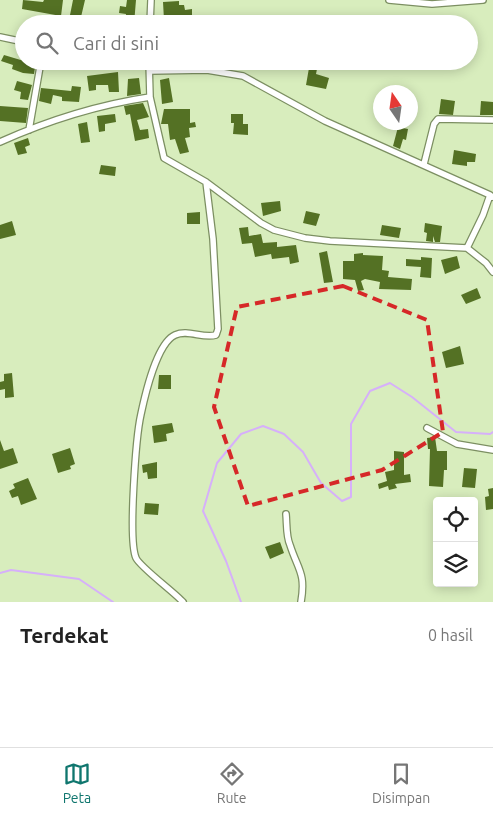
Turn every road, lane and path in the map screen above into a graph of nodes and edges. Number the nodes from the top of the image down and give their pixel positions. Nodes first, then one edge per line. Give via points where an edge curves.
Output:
1 (151, 0) edge
2 (389, 0) edge
3 (440, 0) edge
4 (483, 0) edge
5 (432, 4) junction
6 (150, 15) edge
7 (0, 37) edge
8 (15, 40) edge
9 (39, 70) edge
10 (150, 71) joint
11 (150, 97) junction
12 (493, 120) edge
13 (29, 130) junction
14 (0, 142) edge
15 (424, 164) junction
16 (206, 182) junction
17 (491, 196) edge
18 (467, 248) junction
19 (493, 272) edge
20 (426, 428) dead end
21 (493, 450) edge
22 (286, 514) dead end
23 (183, 602) edge
24 (301, 602) edge

1 - 6 street
2 - 5 street
3 - 5 street
4 - 5 street
7 - 8 street
9 - 13 street
10 - 11 street
10 - 15 street via 208,70 243,76 326,121
11 - 13 street via 77,111
11 - 16 street via 164,158
12 - 15 street via 438,119
13 - 14 street
15 - 17 street
16 - 18 street via 261,223 305,238
16 - 23 street via 218,329 216,335 210,337 184,333 175,335 167,341 156,362 141,415 132,518 136,560
17 - 18 street
18 - 19 street
20 - 21 street via 457,444
22 - 24 street via 289,544 303,577

